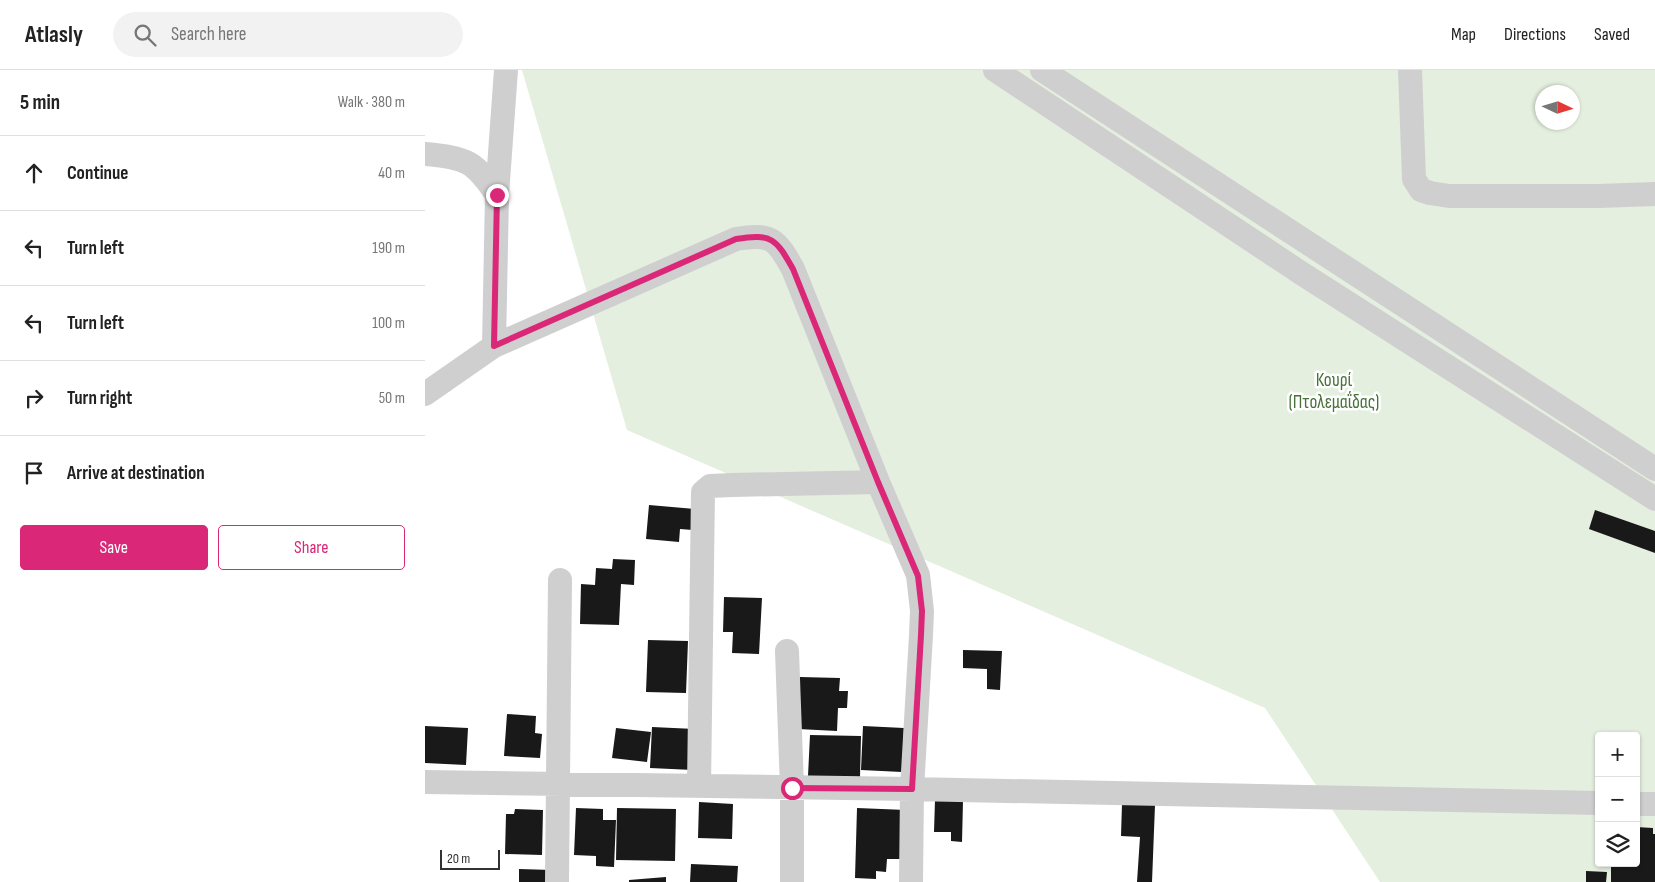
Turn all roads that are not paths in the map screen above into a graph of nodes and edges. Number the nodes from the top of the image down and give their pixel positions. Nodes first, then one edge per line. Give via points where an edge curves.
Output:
1 (506, 70) edge
2 (995, 70) edge
3 (1042, 70) edge
4 (1411, 70) edge
5 (425, 154) edge
6 (1655, 194) edge
7 (497, 195) junction
8 (494, 346) junction
9 (425, 394) edge
10 (1655, 469) edge
11 (878, 482) junction
12 (1655, 499) edge
13 (560, 580) dead end
14 (787, 651) dead end
15 (425, 782) edge
16 (558, 784) junction
17 (699, 786) junction
18 (792, 788) junction
19 (912, 789) junction
20 (1595, 803) edge
21 (1640, 804) edge
22 (1655, 804) edge
23 (557, 882) edge
24 (792, 882) edge
25 (911, 882) edge

1 - 7 street
2 - 12 street via 1301,273
3 - 10 street
4 - 6 street via 1414,179 1421,190 1430,194 1469,196
5 - 7 street via 452,156 474,165
7 - 8 street
8 - 9 street
8 - 11 street via 736,239 768,238 781,247 793,269
11 - 17 street via 710,486 703,492
11 - 19 street via 918,576 921,593
13 - 16 street
14 - 18 street
15 - 16 street
16 - 17 street
16 - 23 street
17 - 18 street
18 - 19 street
18 - 24 street
19 - 20 street
19 - 25 street
21 - 22 street

